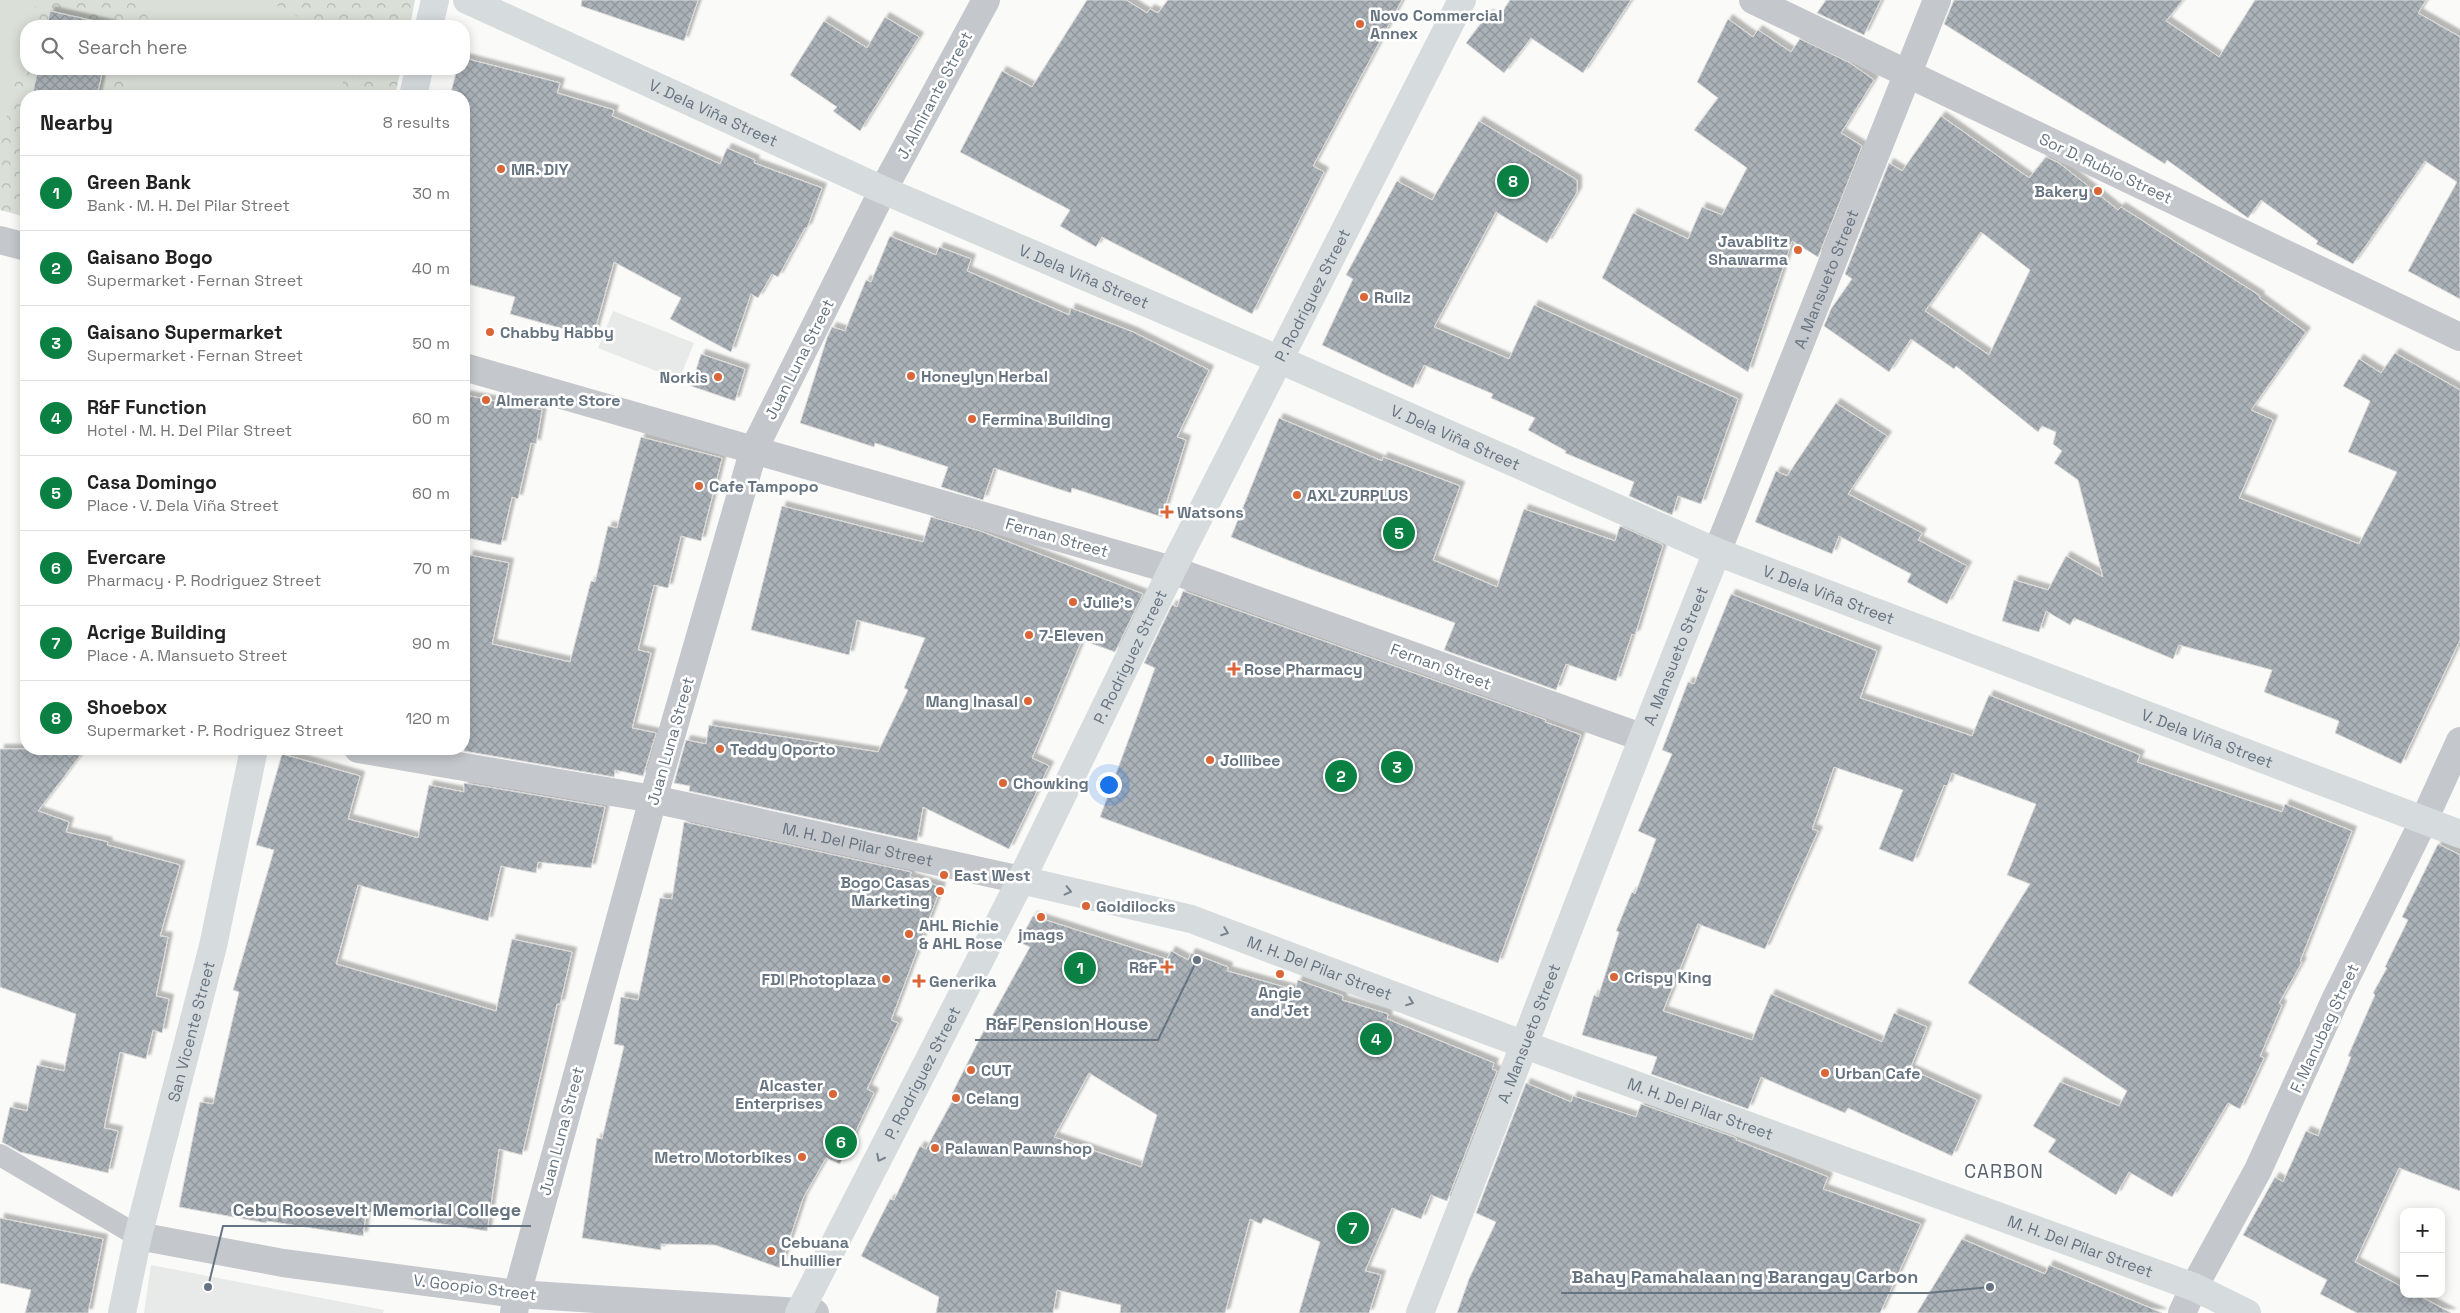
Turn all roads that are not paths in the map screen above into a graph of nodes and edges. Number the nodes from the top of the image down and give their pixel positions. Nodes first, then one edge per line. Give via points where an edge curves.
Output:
1 (435, 0) edge
2 (467, 0) edge
3 (986, 0) edge
4 (1462, 0) edge
5 (1753, 0) edge
6 (1937, 0) edge
7 (430, 20) edge
8 (1908, 74) junction
9 (418, 75) edge
10 (414, 90) edge
11 (883, 190) junction
12 (0, 240) edge
13 (20, 245) edge
14 (2460, 336) edge
15 (1280, 360) junction
16 (470, 369) edge
17 (754, 449) junction
18 (1717, 552) junction
19 (1172, 570) junction
20 (1641, 737) junction
21 (2460, 741) edge
22 (253, 755) edge
23 (393, 755) edge
24 (653, 799) junction
25 (2424, 820) junction
26 (2460, 834) edge
27 (1021, 880) junction
28 (1525, 1045) junction
29 (0, 1155) edge
30 (138, 1236) junction
31 (2194, 1287) junction
32 (515, 1303) edge
33 (805, 1312) edge
34 (122, 1313) edge
35 (1420, 1313) edge
36 (2182, 1313) edge
37 (2247, 1313) edge

1 - 7 street
2 - 11 street, V. Dela Viña Street
3 - 11 street, J. Almirante Street
4 - 15 street, P. Rodriguez Street
5 - 8 street, Sor D. Rubio Street
6 - 8 street, A. Mansueto Street
8 - 14 street, Sor D. Rubio Street
8 - 18 street, A. Mansueto Street
9 - 10 street
11 - 15 street, V. Dela Viña Street
11 - 17 street, Juan Luna Street
12 - 13 street
15 - 18 street, V. Dela Viña Street
15 - 19 street, P. Rodriguez Street
16 - 17 street, Fernan Street
17 - 19 street, Fernan Street
17 - 24 street, Juan Luna Street
18 - 20 street, A. Mansueto Street
18 - 25 street, V. Dela Viña Street
19 - 20 street, Fernan Street
19 - 27 street, P. Rodriguez Street
20 - 28 street, A. Mansueto Street
21 - 25 street, F. Manubag Street
22 - 30 street, San Vicente Street via 213,946
23 - 24 street, M. H. Del Pilar Street
24 - 27 street, M. H. Del Pilar Street
24 - 32 street, Juan Luna Street
25 - 26 street, V. Dela Viña Street
25 - 31 street, F. Manubag Street via 2335,1000 2258,1170
27 -> 28 street, M. H. Del Pilar Street via 1191,919
27 -> 33 street, P. Rodriguez Street
28 - 31 street, M. H. Del Pilar Street
28 - 35 street, A. Mansueto Street
29 - 30 lane
30 - 32 street, V. Goopio Street
30 - 34 street, San Vicente Street
31 - 36 street, F. Manubag Street
31 - 37 street, M. H. Del Pilar Street
32 - 33 street, V. Goopio Street

